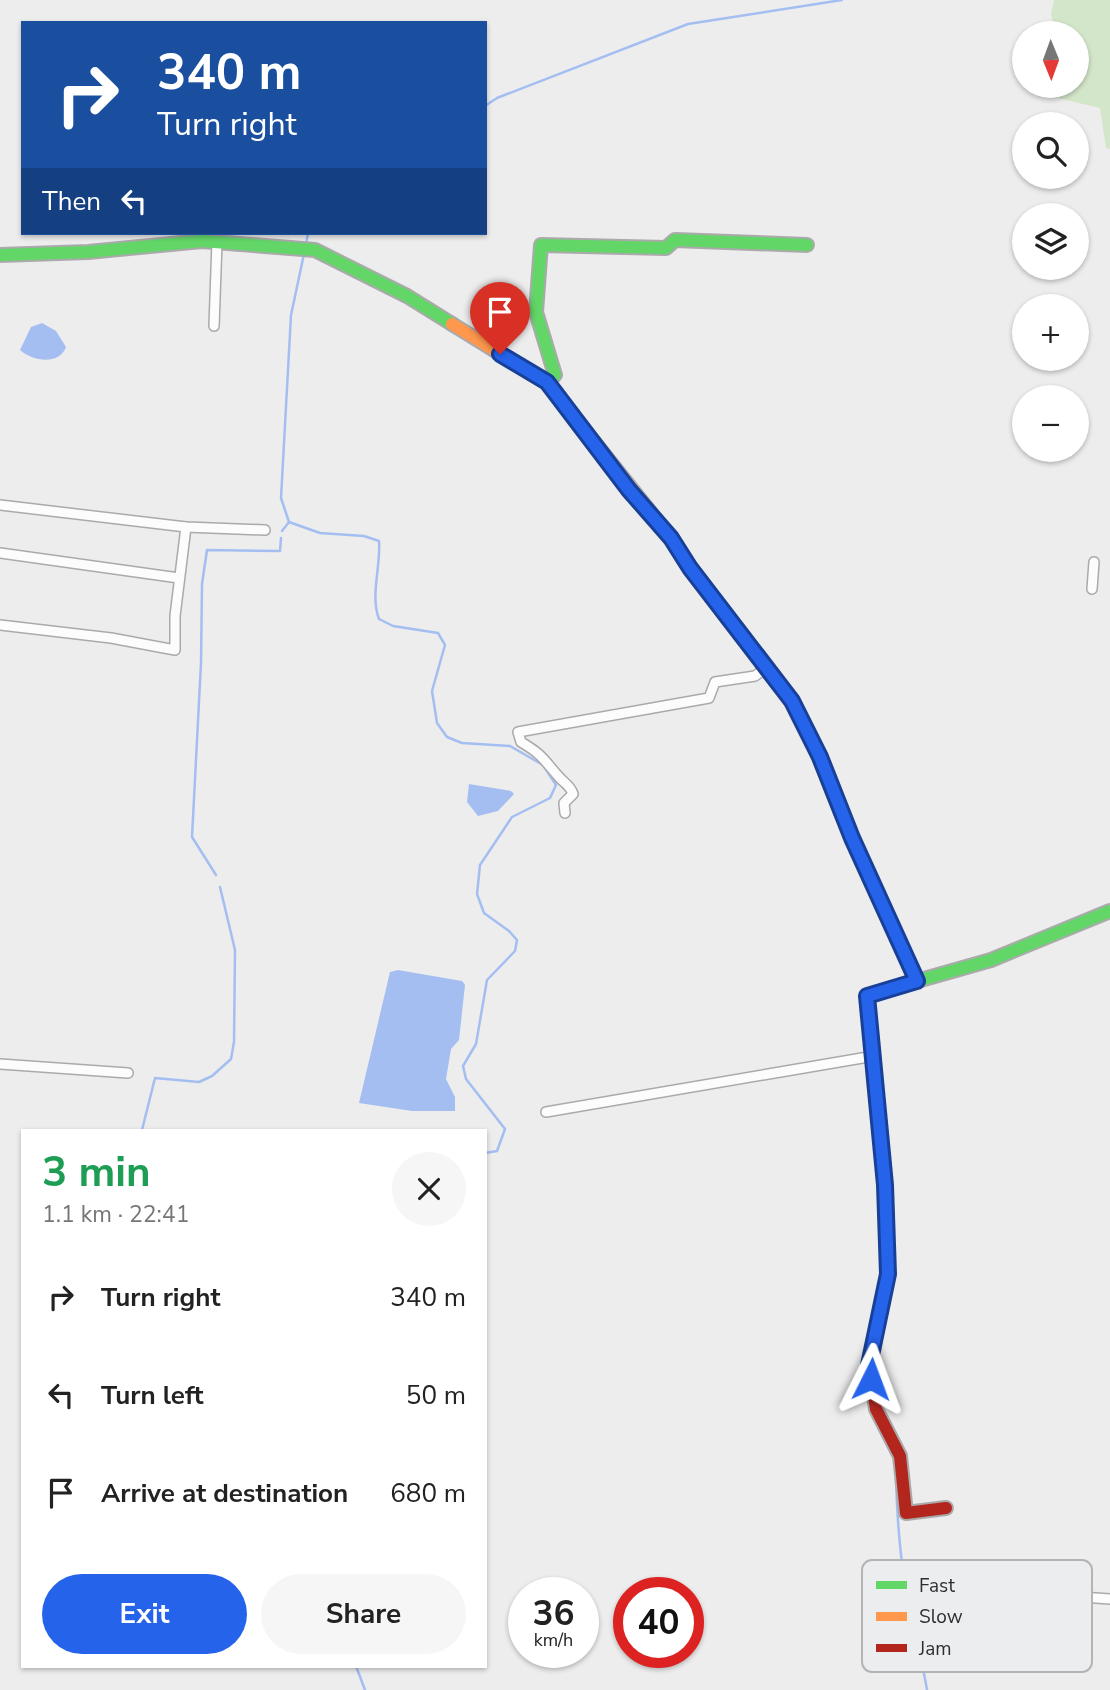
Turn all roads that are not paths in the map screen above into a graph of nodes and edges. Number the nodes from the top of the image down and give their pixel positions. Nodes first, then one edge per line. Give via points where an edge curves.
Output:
1 (217, 242) junction
2 (807, 245) dead end
3 (0, 255) edge
4 (214, 326) dead end
5 (547, 382) junction
6 (0, 505) edge
7 (186, 527) junction
8 (265, 530) dead end
9 (0, 553) edge
10 (1094, 562) dead end
11 (179, 578) junction
12 (1092, 589) dead end
13 (0, 625) edge
14 (766, 668) junction
15 (565, 813) dead end
16 (1110, 911) edge
17 (917, 981) junction
18 (874, 1056) junction
19 (0, 1064) edge
20 (128, 1073) dead end
21 (546, 1112) dead end
22 (946, 1508) dead end
23 (1092, 1598) edge
24 (1110, 1599) edge

1 - 3 street
1 - 4 street
1 - 5 street via 315,250 407,296
2 - 5 street via 675,240 666,248 541,245 536,312 555,374
5 - 14 street via 671,538
6 - 7 street
7 - 8 street
7 - 11 street
9 - 11 street
10 - 12 street
11 - 13 street via 175,650
14 - 15 street via 755,676 715,682 709,698 518,732 521,742 541,754 570,785 573,794 564,803
14 - 17 street via 792,701 820,757
16 - 17 street
17 - 18 street via 867,996
18 - 21 street
18 - 22 street via 888,1274 869,1365 876,1409 900,1456 906,1513
19 - 20 street
23 - 24 street

